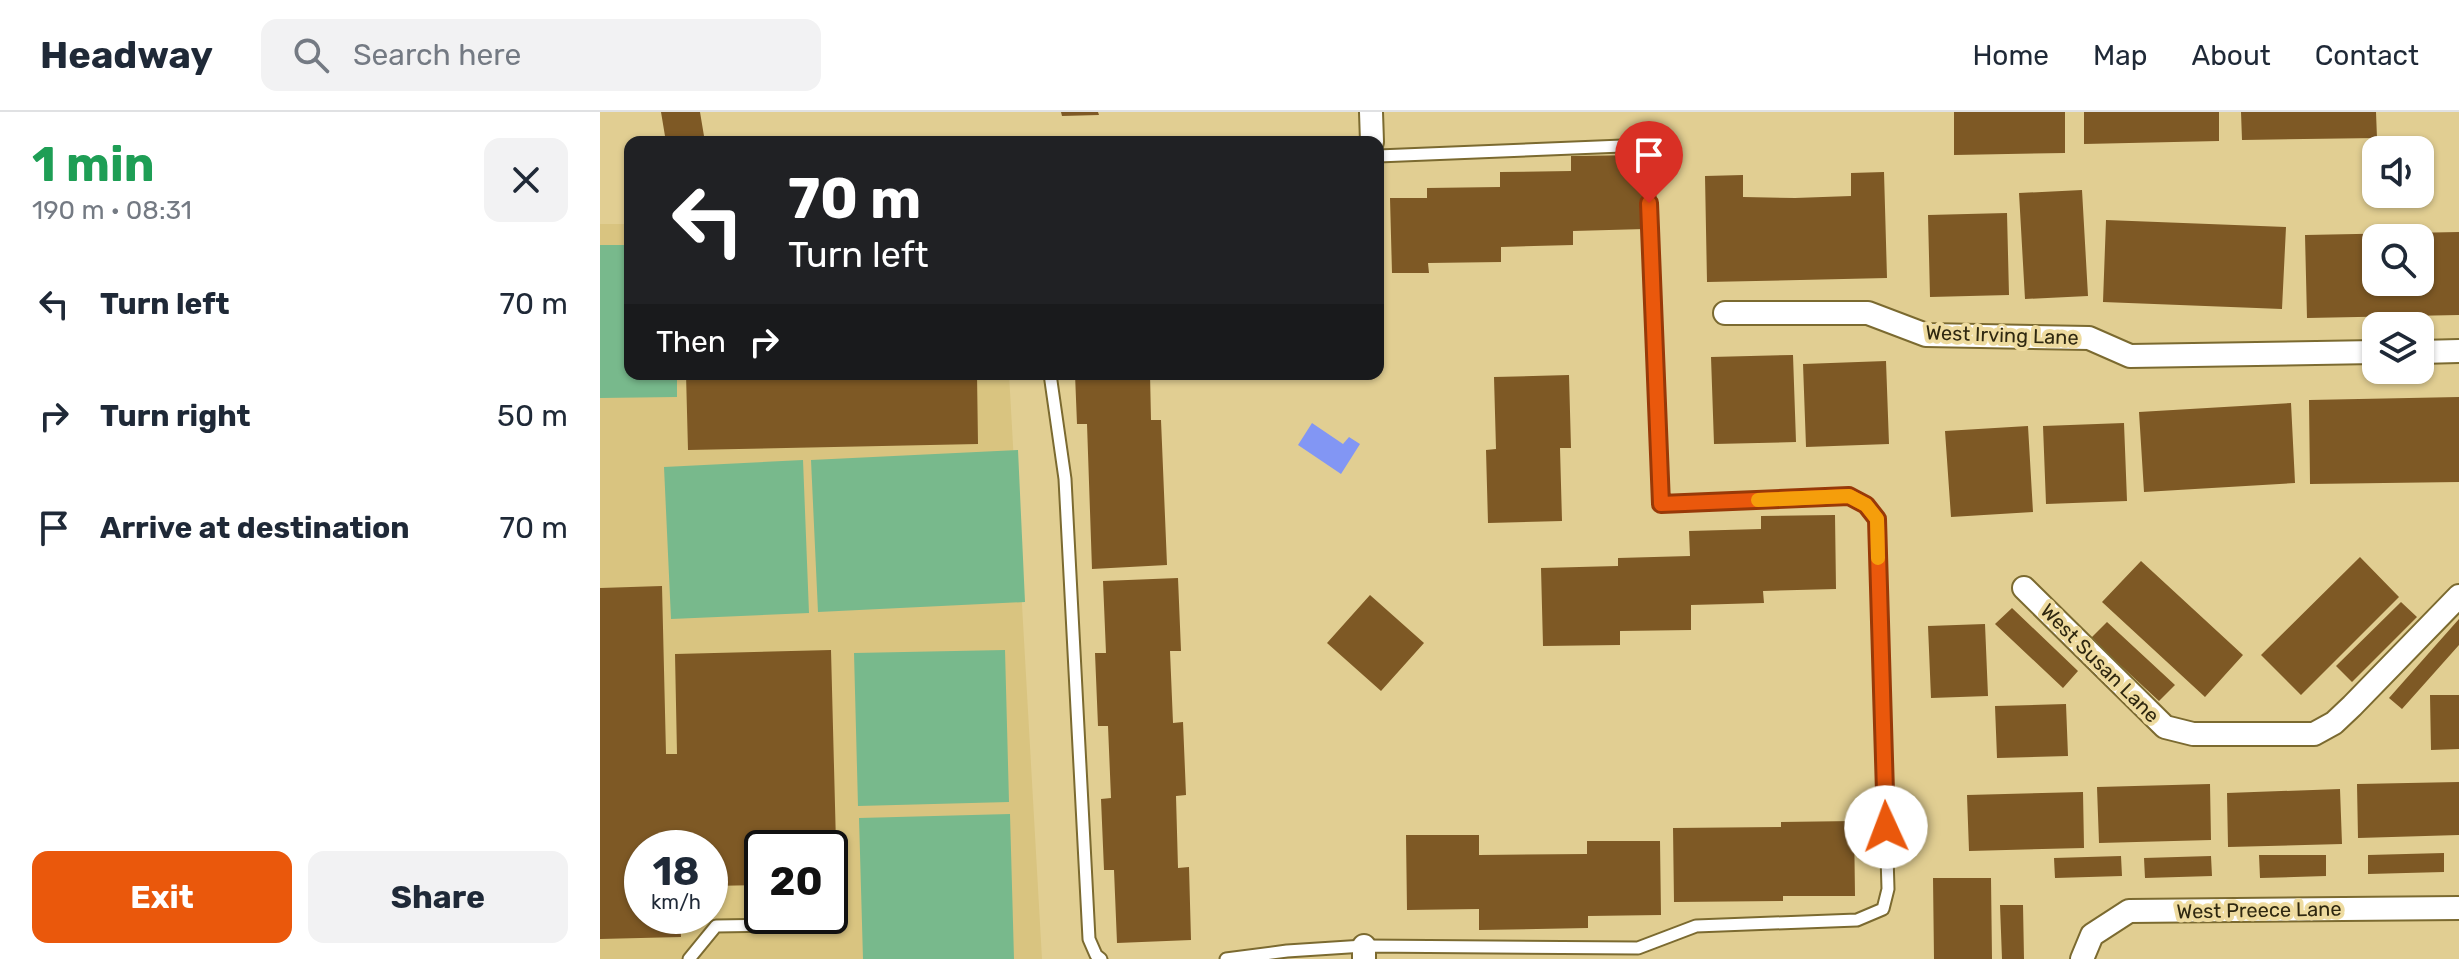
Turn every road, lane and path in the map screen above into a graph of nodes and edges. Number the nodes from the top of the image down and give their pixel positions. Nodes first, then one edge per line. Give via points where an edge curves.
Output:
1 (1371, 112) edge
2 (1372, 136) edge
3 (1384, 156) edge
4 (1725, 313) dead end
5 (2459, 351) edge
6 (2362, 352) edge
7 (2434, 352) edge
8 (1051, 380) edge
9 (2024, 588) dead end
10 (2459, 596) edge
11 (2459, 908) edge
12 (744, 926) edge
13 (1364, 952) edge
14 (689, 959) edge
15 (1101, 959) edge
16 (1226, 959) edge
17 (2082, 959) edge

1 - 2 street
3 - 13 lane via 1647,145 1661,504 1849,496 1877,519 1888,889 1883,909 1857,920 1696,926 1638,948
4 - 6 street, West Irving Lane via 1868,313 1926,335 2089,338 2130,356
5 - 7 street
8 - 15 lane via 1065,479 1089,939
9 - 10 street, West Susan Lane via 2165,727 2193,734 2314,734 2334,723
11 - 17 street, West Preece Lane via 2129,911 2092,935
12 - 14 lane via 716,926
13 - 16 lane via 1287,951

